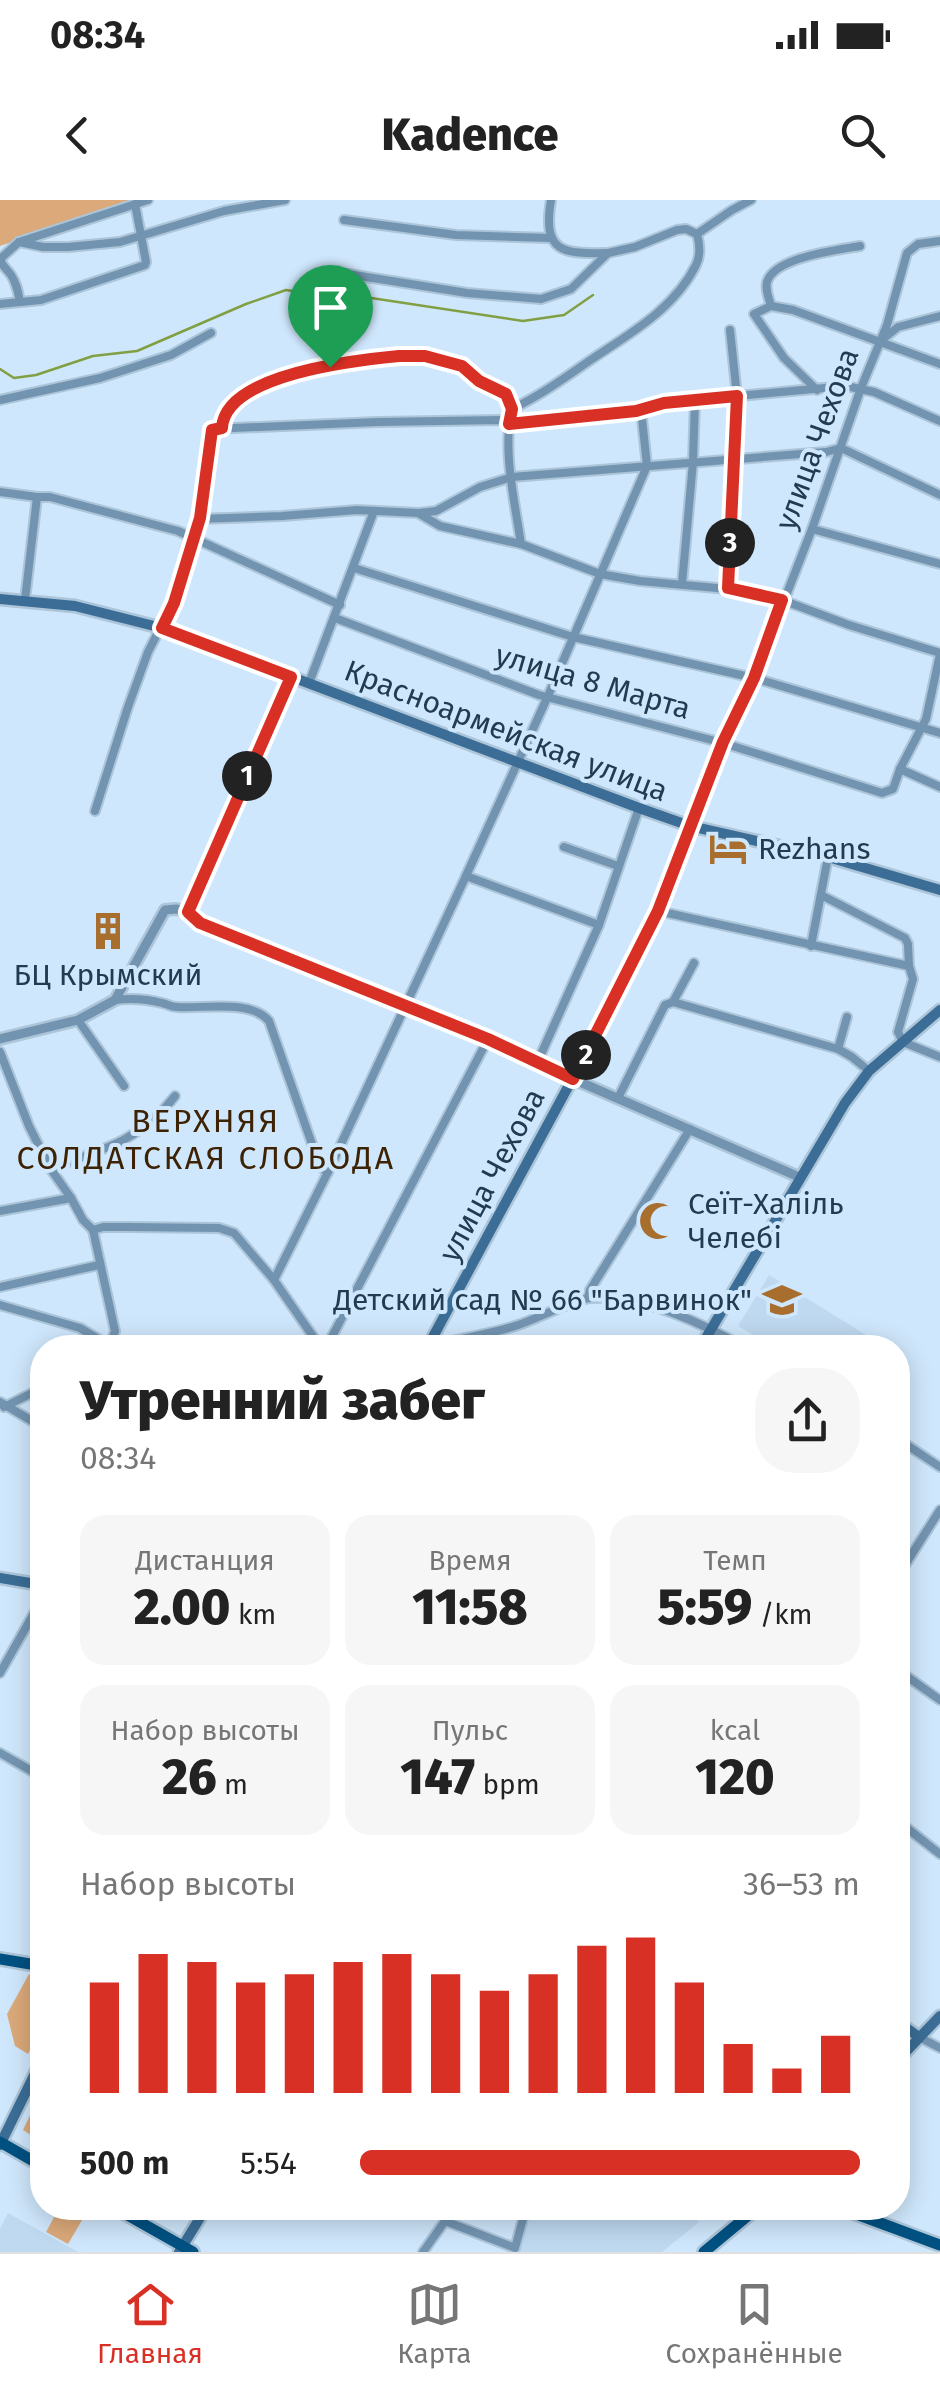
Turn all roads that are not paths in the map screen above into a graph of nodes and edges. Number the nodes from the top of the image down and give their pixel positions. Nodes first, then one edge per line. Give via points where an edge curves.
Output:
1 (148, 200) edge
2 (285, 200) edge
3 (551, 200) edge
4 (752, 200) edge
5 (135, 204) junction
6 (238, 205) edge
7 (344, 220) dead end
8 (697, 234) junction
9 (142, 236) junction
10 (551, 238) junction
11 (940, 241) edge
12 (19, 242) junction
13 (860, 246) dead end
14 (608, 253) junction
15 (0, 258) edge
16 (348, 274) dead end
17 (20, 302) junction
18 (0, 304) edge
19 (771, 306) junction
20 (940, 316) edge
21 (730, 330) dead end
22 (211, 333) dead end
23 (879, 342) junction
24 (940, 364) edge
25 (860, 388) junction
26 (817, 390) junction
27 (737, 396) junction
28 (0, 400) edge
29 (695, 400) junction
30 (512, 409) junction
31 (641, 409) junction
32 (940, 421) edge
33 (509, 424) junction
34 (222, 428) junction
35 (841, 448) junction
36 (733, 460) junction
37 (692, 462) junction
38 (647, 466) junction
39 (512, 477) junction
40 (0, 492) edge
41 (940, 495) edge
42 (36, 498) junction
43 (374, 511) junction
44 (418, 513) junction
45 (200, 518) junction
46 (812, 529) junction
47 (192, 539) junction
48 (521, 544) junction
49 (940, 564) edge
50 (354, 568) junction
51 (600, 574) junction
52 (682, 584) junction
53 (728, 588) junction
54 (0, 599) edge
55 (25, 600) junction
56 (782, 600) junction
57 (340, 605) junction
58 (334, 618) junction
59 (162, 628) junction
60 (573, 638) junction
61 (940, 653) edge
62 (291, 677) junction
63 (754, 678) junction
64 (308, 683) junction
65 (548, 696) junction
66 (921, 728) junction
67 (940, 733) edge
68 (723, 742) junction
69 (518, 761) junction
70 (900, 769) junction
71 (940, 787) edge
72 (639, 808) junction
73 (95, 811) dead end
74 (690, 826) junction
75 (564, 847) dead end
76 (828, 857) junction
77 (618, 866) junction
78 (466, 876) junction
79 (940, 890) edge
80 (821, 895) junction
81 (658, 911) junction
82 (188, 912) junction
83 (600, 924) junction
84 (811, 946) junction
85 (694, 963) dead end
86 (909, 966) junction
87 (115, 1000) junction
88 (673, 1002) junction
89 (405, 1006) junction
90 (940, 1010) edge
91 (847, 1016) dead end
92 (78, 1020) junction
93 (0, 1039) edge
94 (488, 1039) junction
95 (902, 1042) junction
96 (838, 1050) junction
97 (0, 1052) edge
98 (940, 1057) edge
99 (538, 1062) junction
100 (869, 1072) junction
101 (573, 1079) junction
102 (124, 1086) dead end
103 (176, 1096) dead end
104 (618, 1098) junction
105 (690, 1128) junction
106 (50, 1168) junction
107 (328, 1172) junction
108 (800, 1177) junction
109 (71, 1198) junction
110 (0, 1211) edge
111 (93, 1230) junction
112 (99, 1264) junction
113 (274, 1280) junction
114 (0, 1287) edge
115 (588, 1298) junction
116 (0, 1304) edge
117 (710, 1330) junction
118 (90, 1335) edge
119 (114, 1335) edge
120 (314, 1335) edge
121 (331, 1335) edge
122 (434, 1335) edge
123 (478, 1335) edge
124 (707, 1335) edge
125 (720, 1335) edge
126 (30, 1393) edge
127 (3, 1405) edge
128 (30, 1420) edge
129 (910, 1447) edge
130 (940, 1466) edge
131 (940, 1510) edge
132 (910, 1557) edge
133 (0, 1578) edge
134 (30, 1583) edge
135 (30, 1620) edge
136 (0, 1673) edge
137 (910, 1679) edge
138 (940, 1700) edge
139 (0, 1753) edge
140 (30, 1770) edge
141 (910, 1830) edge
142 (940, 1854) edge
143 (0, 1959) edge
144 (30, 1964) edge
145 (940, 2016) edge
146 (910, 2031) edge
147 (919, 2037) junction
148 (910, 2047) edge
149 (940, 2048) edge
150 (30, 2083) edge
151 (0, 2143) edge
152 (30, 2159) edge
153 (135, 2220) edge
154 (200, 2220) edge
155 (523, 2220) edge
156 (743, 2220) edge
157 (872, 2220) edge
158 (940, 2246) edge
159 (185, 2250) edge
160 (423, 2252) edge
161 (704, 2252) edge

1 - 5 street
2 - 6 street
3 - 10 street
4 - 8 street
5 - 9 street
5 - 12 street
6 - 9 street
7 - 10 street via 456,235
8 - 14 street via 686,228
8 - 30 street via 697,264 649,321
9 - 12 street via 68,247
9 - 17 street via 146,262 140,268
10 - 14 street via 570,252
11 - 23 street, улица Чехова via 911,248
12 - 15 street
13 - 19 street via 784,265 768,280
14 - 16 street via 571,289 542,299
15 - 17 street
17 - 18 street
19 - 23 street
19 - 26 street via 754,314
20 - 23 street via 898,327
21 - 27 street
22 - 28 street via 100,378
23 - 24 street
23 - 25 street, улица Чехова
25 - 26 street
25 - 32 street
25 - 35 street, улица Чехова
26 - 27 street
27 - 29 street
27 - 36 street
29 - 31 street
29 - 37 street
30 - 33 street
30 - 34 street via 506,394 462,366 399,356 286,374 226,410
31 - 33 street
31 - 38 street
33 - 34 street
33 - 39 street
34 - 45 street via 212,430
35 - 36 street
35 - 41 street
35 - 46 street, улица Чехова
36 - 37 street
36 - 53 street
37 - 38 street
37 - 52 street
38 - 39 street
38 - 51 street
39 - 44 street
39 - 48 street
40 - 42 street
42 - 47 street
42 - 55 street
43 - 44 street
43 - 45 street
43 - 50 street
44 - 48 street via 440,526
45 - 47 street
46 - 49 street
46 - 56 street, улица Чехова
47 - 57 street
47 - 59 street
48 - 51 street
50 - 57 street
50 - 60 street
51 - 52 street
51 - 60 street
52 - 53 street
53 - 56 street
54 - 55 main road, Красноармейская улица
55 - 59 main road, Красноармейская улица
56 - 61 street
56 - 63 street, улица Чехова
57 - 58 street
58 - 64 street
58 - 65 street, улица 8 Марта
59 - 62 main road, Красноармейская улица
59 - 73 street via 144,662
60 - 63 street
60 - 65 street
61 - 66 street
62 - 64 main road, Красноармейская улица
62 - 82 street
63 - 66 street
63 - 68 street, улица Чехова
64 - 69 main road, Красноармейская улица
65 - 68 street, улица 8 Марта
65 - 69 street
66 - 67 street
66 - 70 street
68 - 70 street, улица 8 Марта via 882,793 893,789
68 - 74 street, улица Чехова
69 - 72 main road, Красноармейская улица
69 - 78 street
70 - 71 street
72 - 74 main road, Красноармейская улица
72 - 77 street
74 - 76 main road, Красноармейская улица
74 - 81 main road, улица Чехова
75 - 77 street
76 - 79 main road, Красноармейская улица
76 - 80 street
77 - 83 street
78 - 83 street
78 - 89 street
80 - 84 street
80 - 86 street via 906,938
81 - 84 street
81 - 101 main road, улица Чехова
82 - 87 street via 165,910
82 - 89 street via 200,923
83 - 99 street
84 - 86 street
85 - 88 street
86 - 95 street via 913,979 898,1026
87 - 92 street
87 - 107 street via 264,1014 320,1167
88 - 96 street
88 - 104 street via 665,1005
89 - 94 street
89 - 107 street
90 - 95 main road
91 - 96 street
92 - 93 street
92 - 102 street
94 - 99 street
94 - 121 street
95 - 98 street
95 - 100 main road
96 - 100 street
97 - 106 street
99 - 101 street
100 - 108 main road
101 - 104 street
101 - 122 main road, улица Чехова
103 - 106 street via 135,1135
104 - 105 street
105 - 108 street
105 - 115 street
106 - 109 street
107 - 113 street
108 - 117 main road
109 - 110 street
109 - 111 street
111 - 112 street
111 - 113 street via 219,1228 234,1233
112 - 114 street
112 - 119 street
113 - 120 street
115 - 117 street via 656,1308
115 - 123 street
116 - 118 street
117 - 124 main road
117 - 125 street
126 - 127 street
127 - 128 street
129 - 130 street
131 - 132 street
133 - 134 main road
135 - 136 street
137 - 138 street
139 - 140 street
141 - 142 street
143 - 144 main road
145 - 147 main road
146 - 147 main road
147 - 148 main road
147 - 149 street
150 - 151 main road
151 - 152 main road
153 - 159 main road
154 - 159 main road
155 - 160 street via 515,2248 445,2221
156 - 161 main road
157 - 158 main road

